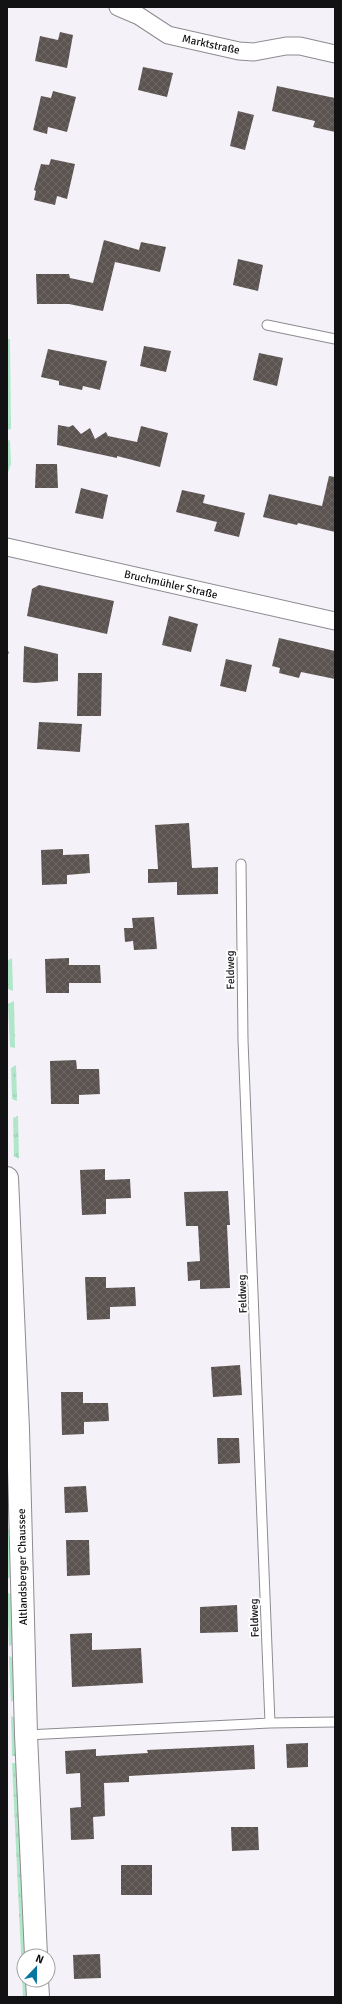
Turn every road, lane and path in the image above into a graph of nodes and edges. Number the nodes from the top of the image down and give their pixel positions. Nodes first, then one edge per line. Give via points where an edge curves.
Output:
1 (118, 7) edge
2 (335, 54) edge
3 (267, 325) dead end
4 (335, 339) edge
5 (7, 547) edge
6 (335, 621) edge
7 (241, 864) dead end
8 (7, 1178) edge
9 (335, 1722) edge
10 (270, 1723) junction
11 (26, 1735) junction
12 (36, 1948) edge

1 - 2 street, Marktstraße via 139,16 168,35 239,51 254,52 293,46
3 - 4 lane
5 - 6 street, Bruchmühler Straße
7 - 10 lane, Feldweg via 243,1040
8 - 11 main road, Altlandsberger Chaussee via 18,1429
9 - 10 lane
10 - 11 lane
11 - 12 main road, Altlandsberger Chaussee

